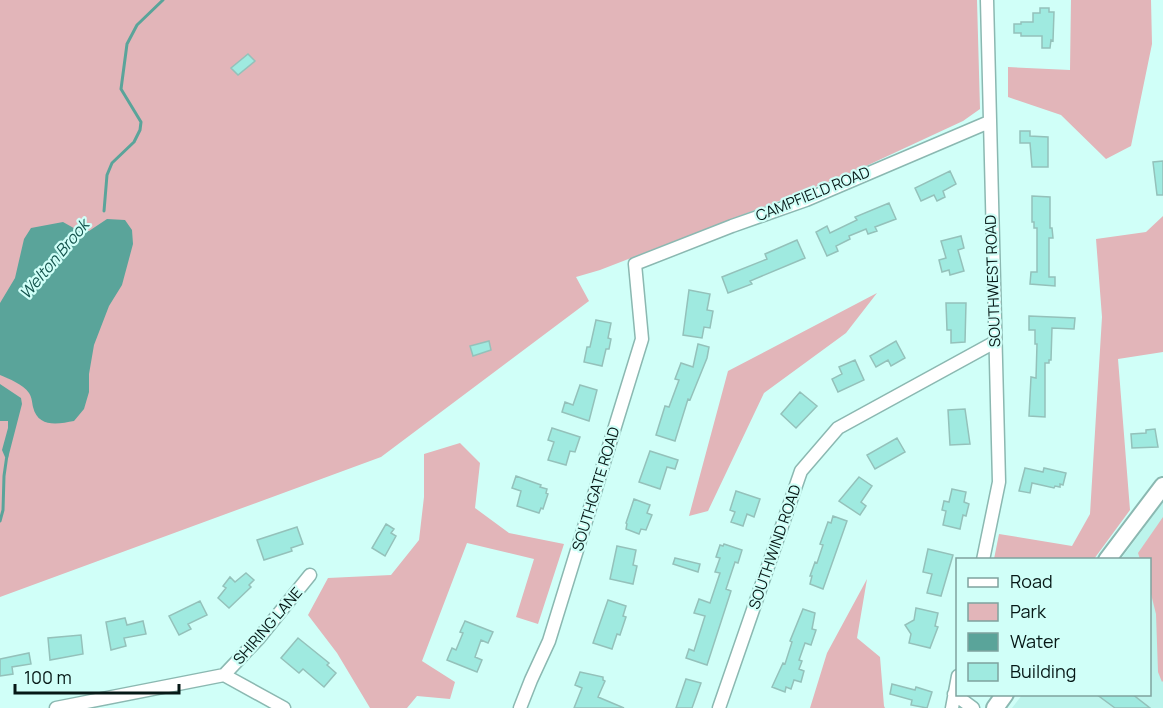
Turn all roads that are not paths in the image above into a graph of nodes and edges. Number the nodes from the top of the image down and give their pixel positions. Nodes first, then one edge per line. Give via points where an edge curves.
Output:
1 (987, 0) edge
2 (989, 122) junction
3 (635, 264) joint
4 (995, 342) junction
5 (1163, 486) edge
6 (983, 558) edge
7 (1109, 558) edge
8 (310, 575) dead end
9 (224, 675) junction
10 (956, 682) edge
11 (954, 694) joint
12 (957, 696) edge
13 (75, 707) edge
14 (56, 708) edge
15 (284, 708) edge
16 (520, 708) edge
17 (719, 708) edge
18 (952, 708) edge
19 (973, 708) edge

1 - 2 street, SOUTHWEST ROAD
2 - 3 street, CAMPFIELD ROAD via 806,200
2 - 4 street, SOUTHWEST ROAD
3 - 16 street, SOUTHGATE ROAD via 642,339 549,641
4 - 6 street, SOUTHWEST ROAD via 999,482
4 - 17 street, SOUTHWIND ROAD via 838,428 801,471
5 - 7 street
8 - 9 street, SHIRING LANE via 259,639
9 - 13 street
9 - 15 street
10 - 11 street
11 - 18 street
12 - 19 street
13 - 14 street

